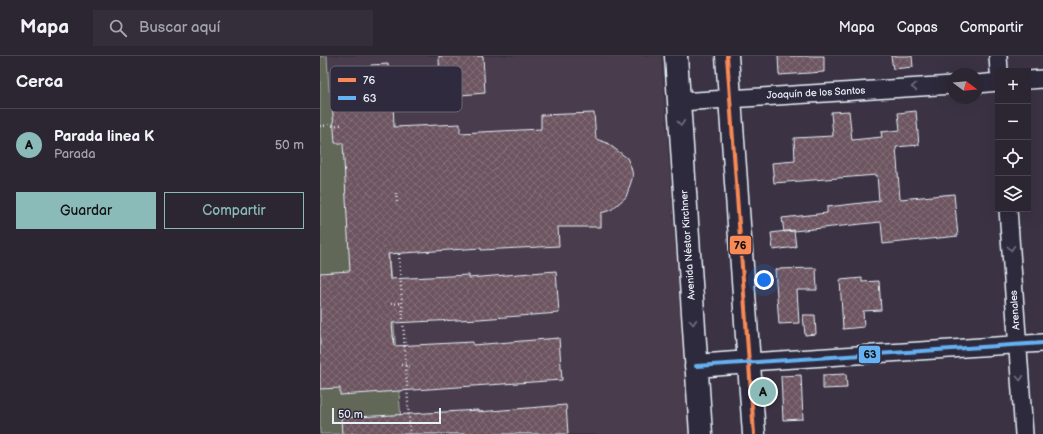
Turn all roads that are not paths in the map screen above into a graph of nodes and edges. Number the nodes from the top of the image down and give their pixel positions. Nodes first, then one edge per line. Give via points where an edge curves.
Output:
1 (676, 56) edge
2 (727, 56) edge
3 (998, 56) edge
4 (999, 68) edge
5 (1043, 79) edge
6 (1031, 80) edge
7 (995, 82) edge
8 (983, 83) edge
9 (947, 85) edge
10 (730, 98) junction
11 (679, 102) junction
12 (1008, 212) edge
13 (1043, 343) edge
14 (1017, 345) junction
15 (749, 362) junction
16 (696, 366) junction
17 (701, 434) edge
18 (754, 434) edge
19 (1024, 434) edge

1 - 11 main road, Avenida Néstor Kirchner
2 - 10 main road
3 - 4 street
5 - 6 street
7 - 8 street
9 -> 10 street, Joaquín de los Santos
10 - 11 street, Joaquín de los Santos
10 - 15 main road
11 -> 16 main road, Avenida Néstor Kirchner
12 -> 14 street, Arenales
13 - 14 street
14 - 15 street
14 -> 19 street, Arenales
15 - 16 main road
15 - 18 main road
16 - 17 main road, Avenida Néstor Kirchner

